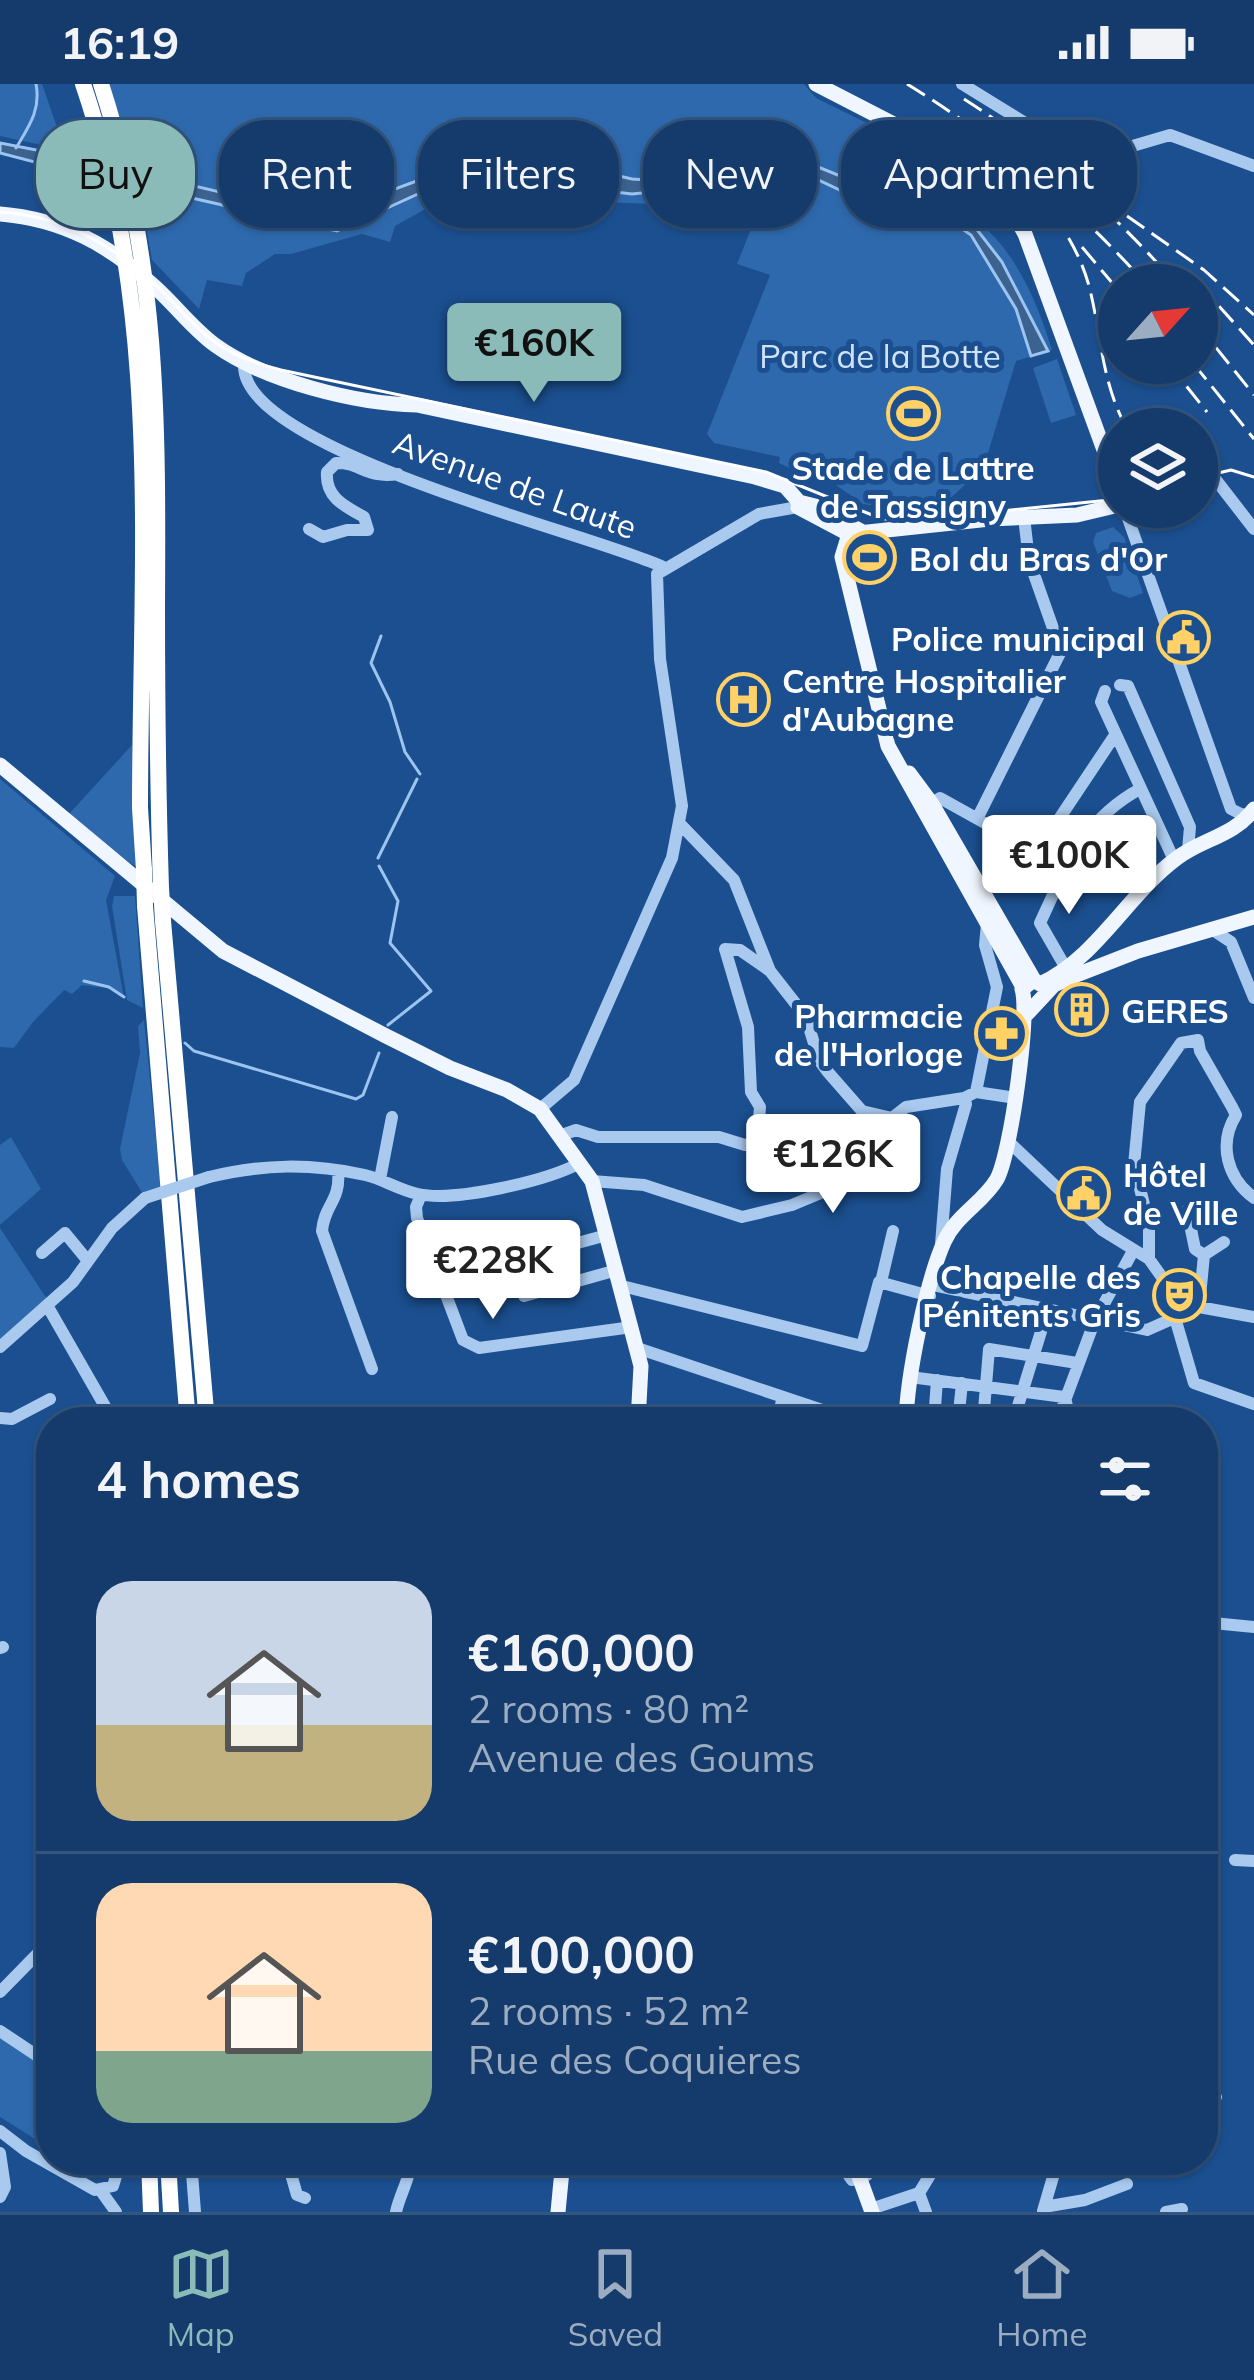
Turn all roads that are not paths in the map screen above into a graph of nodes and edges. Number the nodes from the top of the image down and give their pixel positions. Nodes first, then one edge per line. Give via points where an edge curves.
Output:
1 (83, 84) edge
2 (101, 84) edge
3 (816, 84) edge
4 (962, 84) edge
5 (1254, 166) edge
6 (0, 210) edge
7 (121, 245) junction
8 (152, 282) junction
9 (237, 360) junction
10 (1098, 434) edge
11 (398, 474) junction
12 (1218, 483) edge
13 (798, 505) junction
14 (1098, 511) edge
15 (1025, 526) junction
16 (1130, 528) edge
17 (309, 529) dead end
18 (1254, 530) edge
19 (855, 532) junction
20 (663, 567) junction
21 (1120, 685) dead end
22 (1105, 691) dead end
23 (1115, 735) junction
24 (0, 765) edge
25 (1140, 789) junction
26 (927, 807) junction
27 (1232, 809) junction
28 (1252, 811) edge
29 (978, 817) junction
30 (681, 825) junction
31 (1190, 827) junction
32 (1037, 852) junction
33 (1181, 855) junction
34 (1067, 864) junction
35 (1254, 916) edge
36 (987, 923) junction
37 (1212, 930) junction
38 (1090, 945) junction
39 (1101, 967) junction
40 (1067, 970) junction
41 (770, 971) junction
42 (997, 987) junction
43 (1032, 991) junction
44 (1254, 998) edge
45 (974, 1091) junction
46 (1016, 1097) junction
47 (540, 1109) junction
48 (392, 1117) dead end
49 (892, 1118) junction
50 (562, 1136) junction
51 (759, 1139) junction
52 (1010, 1143) junction
53 (875, 1156) junction
54 (580, 1163) junction
55 (338, 1172) junction
56 (380, 1179) junction
57 (592, 1181) junction
58 (421, 1195) junction
59 (1254, 1198) edge
60 (1187, 1210) dead end
61 (893, 1232) dead end
62 (607, 1235) junction
63 (1224, 1242) dead end
64 (941, 1249) junction
65 (1133, 1251) junction
66 (42, 1253) dead end
67 (537, 1254) dead end
68 (1204, 1255) junction
69 (1149, 1259) junction
70 (88, 1262) junction
71 (620, 1278) junction
72 (881, 1282) junction
73 (931, 1290) junction
74 (524, 1296) dead end
75 (49, 1307) junction
76 (1199, 1307) junction
77 (1048, 1309) junction
78 (1176, 1316) junction
79 (1254, 1317) edge
80 (1095, 1320) junction
81 (632, 1327) junction
82 (0, 1347) edge
83 (637, 1348) junction
84 (1033, 1356) junction
85 (1077, 1363) junction
86 (372, 1369) dead end
87 (910, 1377) junction
88 (937, 1380) junction
89 (962, 1383) junction
90 (985, 1387) junction
91 (1020, 1392) junction
92 (1064, 1397) junction
93 (50, 1399) dead end
94 (783, 1399) junction
95 (1254, 1404) edge
96 (106, 1407) edge
97 (187, 1407) edge
98 (206, 1407) edge
99 (639, 1407) edge
100 (780, 1407) edge
101 (809, 1407) edge
102 (907, 1407) edge
103 (935, 1407) edge
104 (959, 1407) edge
105 (984, 1407) edge
106 (1016, 1407) edge
107 (1061, 1407) edge
108 (1067, 1407) edge
109 (0, 1418) edge
110 (1218, 1623) edge
111 (1254, 1627) edge
112 (1235, 1860) dead end
113 (1254, 1861) edge
114 (36, 1955) edge
115 (0, 1992) edge
116 (0, 2031) edge
117 (36, 2055) edge
118 (0, 2132) edge
119 (0, 2152) edge
120 (36, 2155) edge
121 (66, 2175) edge
122 (118, 2175) edge
123 (149, 2175) edge
124 (169, 2175) edge
125 (192, 2175) edge
126 (291, 2175) edge
127 (411, 2175) edge
128 (561, 2175) edge
129 (848, 2175) edge
130 (858, 2175) edge
131 (867, 2175) edge
132 (931, 2175) edge
133 (1054, 2175) edge
134 (860, 2180) junction
135 (1127, 2184) dead end
136 (101, 2191) junction
137 (919, 2193) junction
138 (0, 2197) edge
139 (305, 2198) dead end
140 (1044, 2209) edge
141 (1182, 2209) dead end
142 (871, 2211) edge
143 (116, 2212) edge
144 (151, 2212) edge
145 (171, 2212) edge
146 (195, 2212) edge
147 (397, 2212) edge
148 (558, 2212) edge
149 (926, 2212) edge
150 (1166, 2212) edge

1 - 7 highway
2 - 8 highway
3 - 10 main road via 997,185 1025,235
4 - 5 street via 1082,153 1170,135
6 - 7 main road
7 - 8 main road
7 - 97 highway, bridge via 140,363 145,906
8 - 9 main road
8 - 98 highway, bridge via 161,888
9 - 11 street, Avenue de Laute via 267,409
9 - 13 main road via 317,388 755,477 785,486
11 - 17 street via 378,477 336,463 327,472 328,490 364,517 368,530 322,537
11 - 20 street, Avenue de Laute
12 - 18 street
13 - 19 main road via 806,501
13 - 20 street via 759,514
14 - 15 main road
15 - 19 main road
15 - 29 street via 1061,650
16 - 27 street
19 - 26 main road via 842,557 888,746
20 - 30 street via 656,584 659,659
21 - 31 street via 1128,686
22 - 23 street via 1101,702
23 - 25 street
23 - 32 street
24 - 47 main road via 223,951
25 - 33 street
25 - 34 street via 1101,814
26 - 29 street via 940,799
26 - 36 main road
26 - 43 main road
27 - 28 street
27 - 31 street via 1208,835
28 - 33 main road via 1236,829
29 - 32 street
30 - 41 street via 734,880
30 - 47 street via 574,1080
31 - 33 street
32 - 34 street
33 - 38 main road
34 - 40 street via 1040,922
35 - 37 main road
36 - 42 street
36 - 43 main road
37 - 39 main road
37 - 44 street via 1231,942
38 - 39 main road
38 - 40 main road
39 - 43 main road
40 - 43 main road
41 - 49 street via 806,1018 819,1060 862,1112
41 - 51 street via 740,950 724,949 748,1027
42 - 43 street
42 - 45 street
43 - 46 main road
45 - 46 street
45 - 49 street via 906,1107
45 - 64 street via 946,1169
46 - 52 main road
47 - 50 main road
48 - 56 street
49 - 53 street
50 - 51 street via 576,1130 610,1138
50 - 54 main road
51 - 53 street
52 - 64 main road via 988,1193
52 - 65 street
53 - 57 street via 830,1191 742,1217 644,1185
54 - 57 main road
54 - 58 street via 522,1183
55 - 56 street
55 - 70 street, bridge via 277,1164 145,1198
55 - 86 street via 340,1191 322,1231
56 - 58 street
57 - 62 main road
58 - 81 street via 417,1218 469,1346
59 - 69 street via 1229,1166 1227,1132 1236,1115 1198,1040 1181,1043 1142,1097 1134,1166
60 - 68 street
61 - 72 street
62 - 67 street
62 - 71 main road
63 - 68 street
64 - 73 main road
65 - 69 street
65 - 80 street
66 - 70 street via 65,1233
68 - 76 street
69 - 78 street
70 - 75 street
71 - 72 street via 862,1346
71 - 74 street
71 - 81 main road
72 - 73 street
73 - 77 street
73 - 87 main road
75 - 82 street
75 - 96 street
76 - 78 street
76 - 79 street
77 - 80 street
77 - 84 street
78 - 80 street via 1147,1330
78 - 95 street via 1193,1383
80 - 85 street
81 - 83 main road
83 - 94 street
83 - 99 main road
84 - 85 street
84 - 90 street via 989,1348
84 - 91 street
85 - 92 street
87 - 88 street
87 - 102 main road
88 - 89 street
88 - 103 street
89 - 90 street
89 - 104 street
90 - 91 street
90 - 105 street
91 - 92 street
91 - 106 street
92 - 107 street
92 - 108 street
93 - 109 street
94 - 100 street
94 - 101 street
110 - 111 street
112 - 113 street
114 - 115 street
116 - 117 street
118 - 120 street
119 - 138 street
121 - 136 street
122 - 136 street
123 - 144 highway
124 - 145 highway
125 - 146 street
126 - 139 street
127 - 147 street
128 - 148 main road
129 - 134 street
130 - 134 main road
131 - 134 street
132 - 137 street
133 - 140 street
134 - 142 main road
135 - 140 street
136 - 143 street
137 - 142 street
137 - 149 street
141 - 150 street

